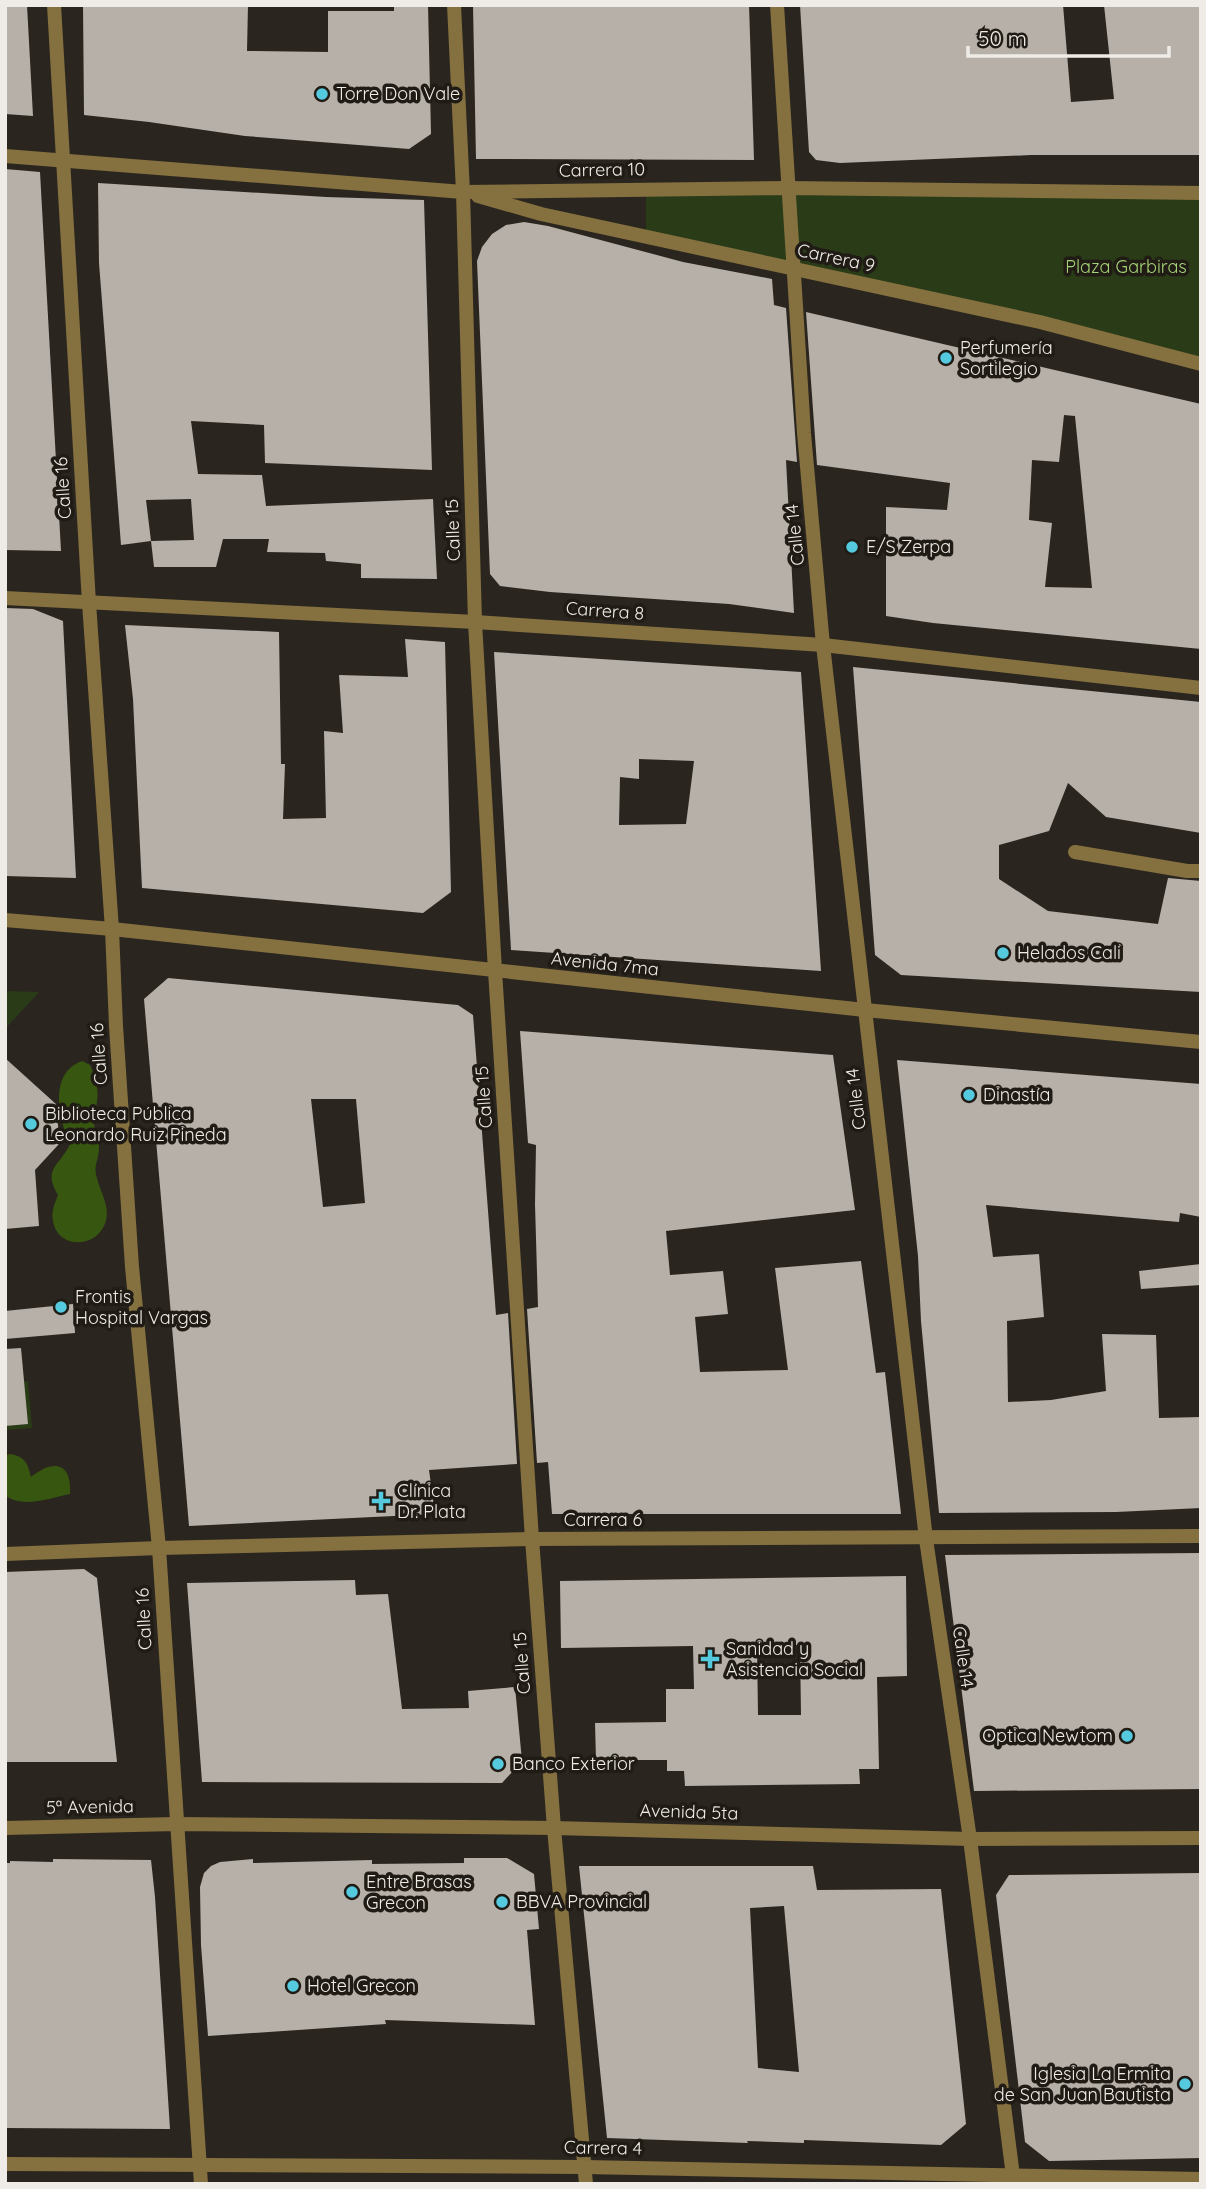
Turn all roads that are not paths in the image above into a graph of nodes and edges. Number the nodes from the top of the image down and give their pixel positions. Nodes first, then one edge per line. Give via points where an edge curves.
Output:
1 (54, 5) edge
2 (454, 5) edge
3 (777, 5) edge
4 (5, 156) edge
5 (62, 159) junction
6 (788, 188) junction
7 (463, 192) junction
8 (1201, 192) edge
9 (794, 269) junction
10 (1201, 364) edge
11 (5, 598) edge
12 (89, 603) junction
13 (475, 622) junction
14 (823, 645) junction
15 (1201, 688) edge
16 (1076, 852) dead end
17 (1201, 871) edge
18 (5, 920) edge
19 (112, 929) junction
20 (495, 971) junction
21 (865, 1010) junction
22 (1201, 1042) edge
23 (1201, 1536) edge
24 (532, 1539) junction
25 (926, 1539) junction
26 (159, 1548) junction
27 (5, 1554) edge
28 (176, 1824) junction
29 (5, 1828) edge
30 (554, 1828) junction
31 (1201, 1838) edge
32 (970, 1839) junction
33 (5, 2164) edge
34 (200, 2165) junction
35 (584, 2167) junction
36 (1013, 2179) edge
37 (1201, 2179) edge
38 (201, 2184) edge
39 (586, 2184) edge

1 - 5 street, Calle 16
2 - 7 street, Calle 15
3 - 6 street, Calle 14
4 - 5 street, Carrera 10
5 - 7 street, Carrera 10
5 - 12 street, Calle 16
6 - 7 street, Carrera 10
6 - 8 street, Carrera 10
6 - 9 street, Calle 14
7 - 9 street, Carrera 9 via 541,214
7 - 13 street, Calle 15
9 - 10 street, Carrera 9 via 1040,322
9 - 14 street, Calle 14
11 - 12 street, Carrera 8
12 - 13 street, Carrera 8
12 - 19 street, Calle 16
13 - 14 street, Carrera 8
13 - 20 street, Calle 15
14 - 15 street, Carrera 8
14 - 21 street, Calle 14
16 - 17 street
18 - 19 street, Avenida 7ma
19 - 20 street, Avenida 7ma
19 - 26 street, Calle 16 via 132,1267
20 - 21 street, Avenida 7ma
20 - 24 street, Calle 15
21 - 22 street, Avenida 7ma
21 - 25 street, Calle 14
23 - 25 street, Carrera 6
24 - 25 street, Carrera 6
24 - 26 street, Carrera 6
24 - 30 street, Calle 15
25 - 32 street, Calle 14
26 - 27 street, Carrera 6
26 - 28 street, Calle 16
28 - 29 street, 5ª Avenida
28 - 30 street, Avenida 5ta
28 - 34 street, Calle 16
30 - 32 street, Avenida 5ta
30 - 35 street, Calle 15
31 - 32 street, Avenida 5ta
32 - 36 street, Calle 14
33 - 34 street, Carrera 4
34 - 35 street, Carrera 4
34 - 38 street, Calle 16
35 - 36 street, Carrera 4
35 - 39 street, Calle 15
36 - 37 street, Carrera 4

